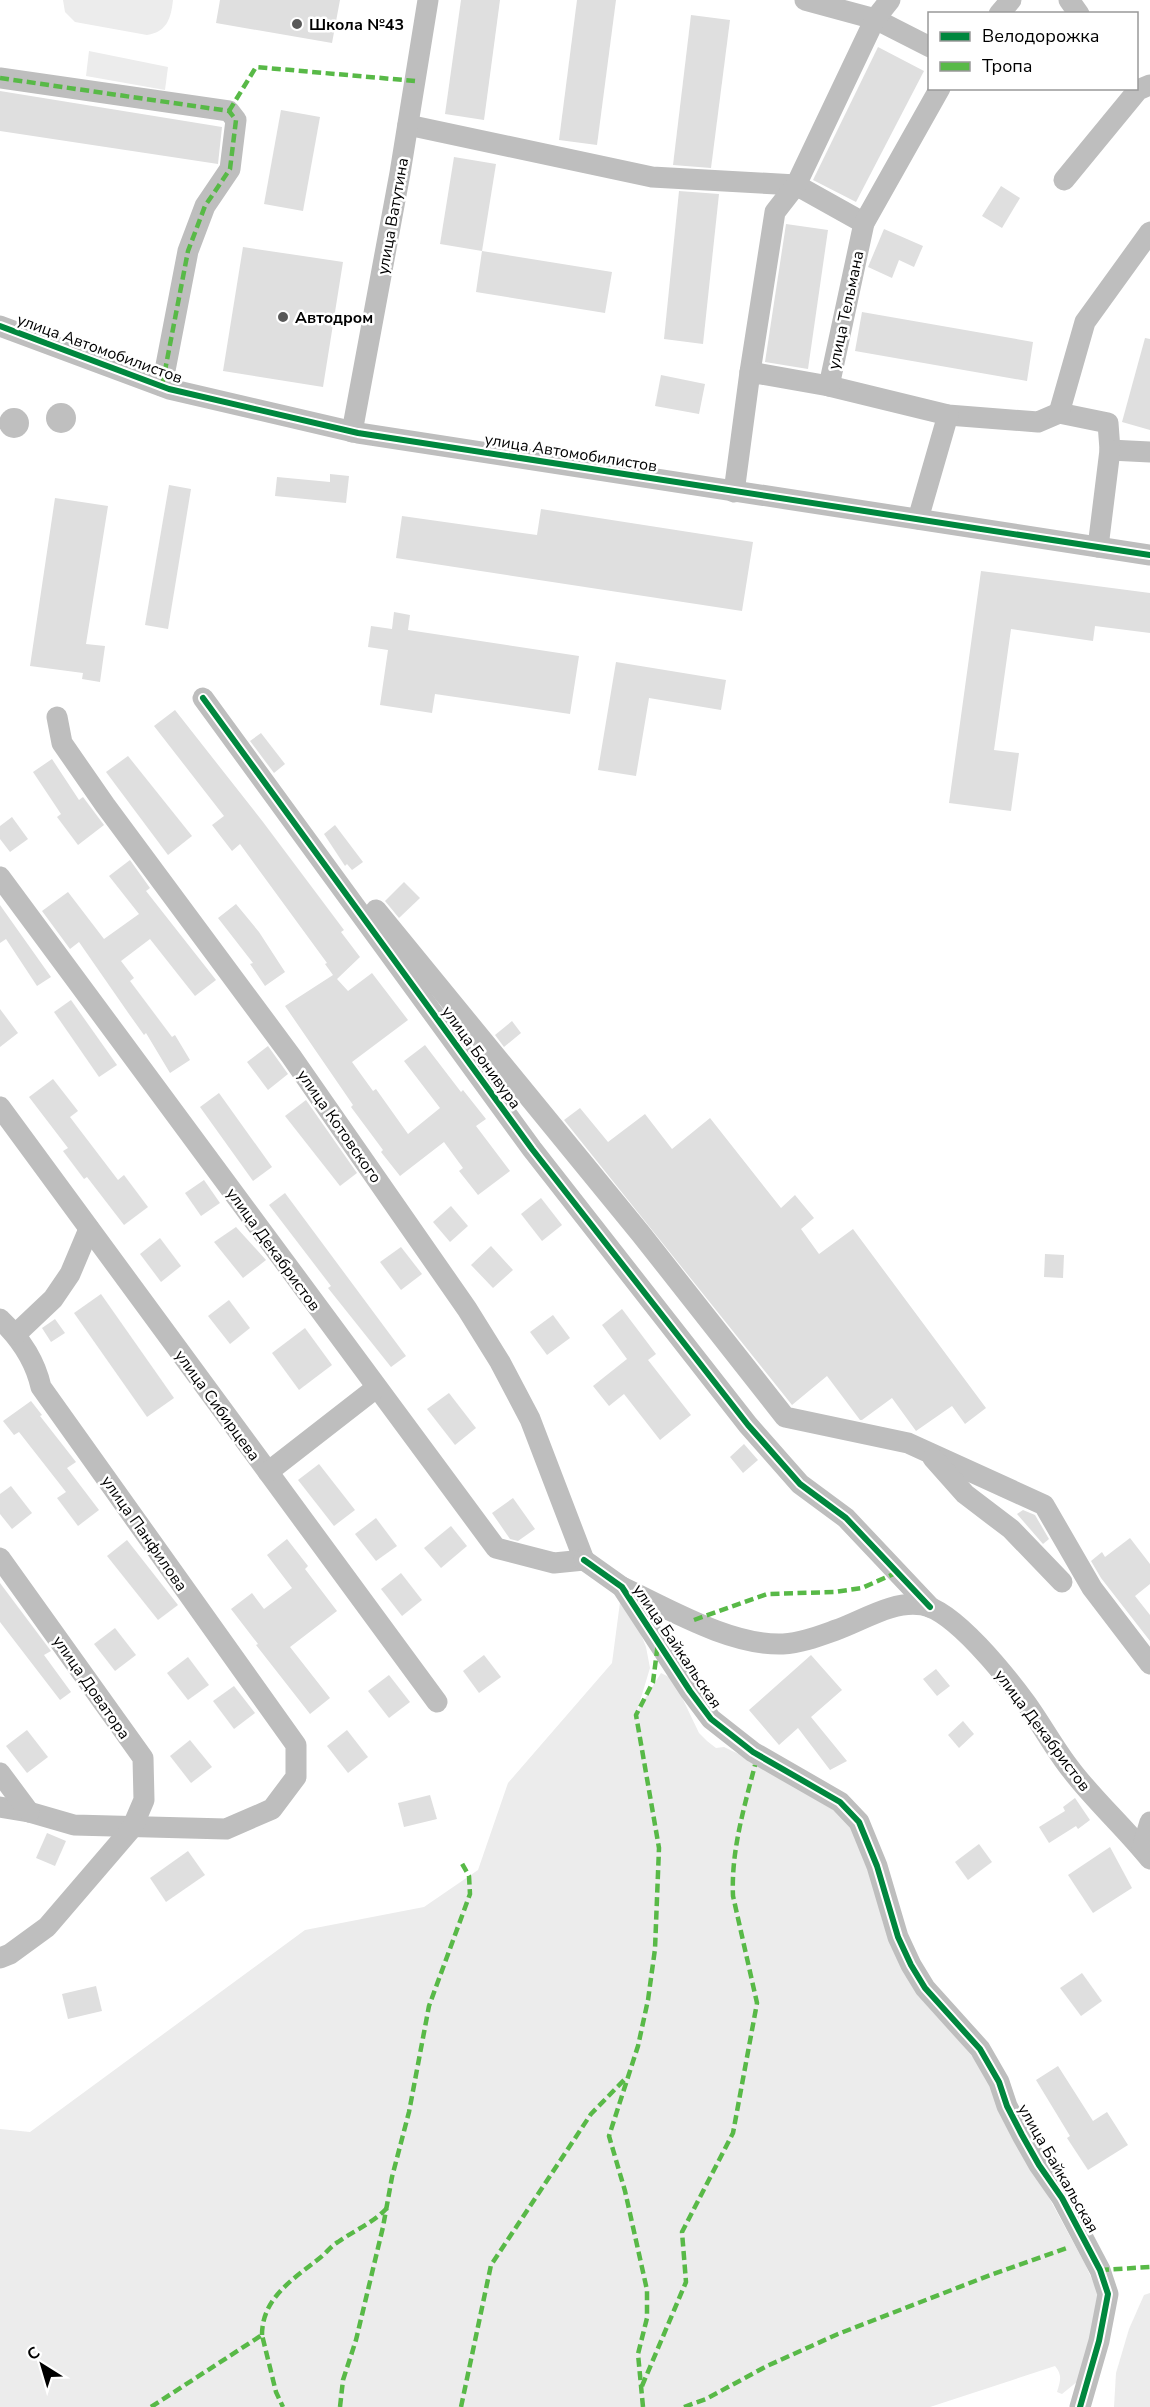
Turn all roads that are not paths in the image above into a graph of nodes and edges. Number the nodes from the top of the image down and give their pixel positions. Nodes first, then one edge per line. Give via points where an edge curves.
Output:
1 (428, 0) edge
2 (805, 0) edge
3 (890, 0) edge
4 (1011, 0) edge
5 (1001, 12) edge
6 (874, 19) junction
7 (928, 46) edge
8 (0, 78) edge
9 (939, 90) edge
10 (1144, 91) edge
11 (408, 125) junction
12 (1064, 180) dead end
13 (796, 185) junction
14 (864, 223) junction
15 (1150, 232) edge
16 (0, 326) edge
17 (750, 372) junction
18 (162, 386) junction
19 (829, 386) junction
20 (1059, 413) junction
21 (948, 415) junction
22 (352, 432) junction
23 (1110, 450) junction
24 (1150, 452) edge
25 (734, 492) junction
26 (918, 519) junction
27 (1098, 548) junction
28 (1150, 555) edge
29 (203, 698) dead end
30 (57, 717) dead end
31 (0, 877) edge
32 (343, 888) junction
33 (0, 1107) edge
34 (89, 1229) junction
35 (0, 1319) edge
36 (16, 1334) junction
37 (376, 1388) junction
38 (748, 1425) joint
39 (912, 1436) dead end
40 (268, 1472) junction
41 (0, 1558) edge
42 (584, 1560) junction
43 (1062, 1582) dead end
44 (622, 1587) junction
45 (930, 1606) junction
46 (1150, 1664) edge
47 (437, 1702) dead end
48 (0, 1773) edge
49 (0, 1808) edge
50 (29, 1812) junction
51 (1150, 1822) edge
52 (132, 1828) junction
53 (1146, 1854) edge
54 (0, 1958) edge
55 (1080, 2407) edge

1 - 11 street, улица Ватутина
2 - 6 street
3 - 6 street
4 - 5 street
6 - 7 street
6 - 13 street
8 - 18 street, улица Автомобилистов via 229,111 236,120 230,169 205,206 188,251
9 - 14 street, улица Тельмана
10 - 12 street
11 - 13 street via 652,177
11 - 22 street, улица Ватутина
13 - 14 street
13 - 17 street via 775,212
14 - 19 street, улица Тельмана
15 - 20 street via 1085,322
16 - 18 street, улица Автомобилистов
17 - 19 street, улица Тельмана
17 - 25 street
18 - 22 street, улица Автомобилистов
19 - 21 street
20 - 21 street via 1038,422
20 - 23 street via 1108,423
21 - 26 street
22 - 25 street, улица Автомобилистов
23 - 24 street
23 - 27 street
25 - 26 street, улица Автомобилистов
26 - 27 street, улица Автомобилистов
27 - 28 street, улица Автомобилистов
29 - 32 street, улица Бонивура
30 - 42 street, улица Котовского via 62,743 291,1056 500,1362 530,1419
31 - 37 street, улица Декабристов
32 - 38 street, улица Бонивура via 532,1149
32 - 46 street via 370,904 641,1234 784,1417 908,1443 1044,1505 1092,1588
33 - 34 street, улица Сибирцева
34 - 36 street via 59,1291
34 - 40 street, улица Сибирцева
35 - 36 street, улица Панфилова
36 - 52 street, улица Панфилова via 37,1369 41,1387 296,1745 296,1777 272,1809 226,1829
37 - 40 street
37 - 42 street, улица Декабристов via 496,1548 554,1563
38 - 45 street, улица Декабристов via 800,1484 846,1518
39 - 43 street via 964,1494 1011,1529
40 - 47 street, улица Сибирцева
41 - 52 street, улица Доватора via 143,1758 144,1800
42 - 44 street, улица Байкальская
44 - 45 street via 731,1637 768,1643 790,1643 822,1635 894,1607
44 - 55 street, улица Байкальская via 711,1719 743,1746 829,1795 855,1816 877,1866 910,1965 925,1988 980,2049 1022,2135 1062,2198 1100,2270 1108,2294
45 - 53 street, улица Декабристов via 984,1652 1026,1703 1070,1769
48 - 50 street
49 - 50 street
50 - 52 street via 74,1825
51 - 53 street
52 - 54 street, улица Доватора via 46,1927

